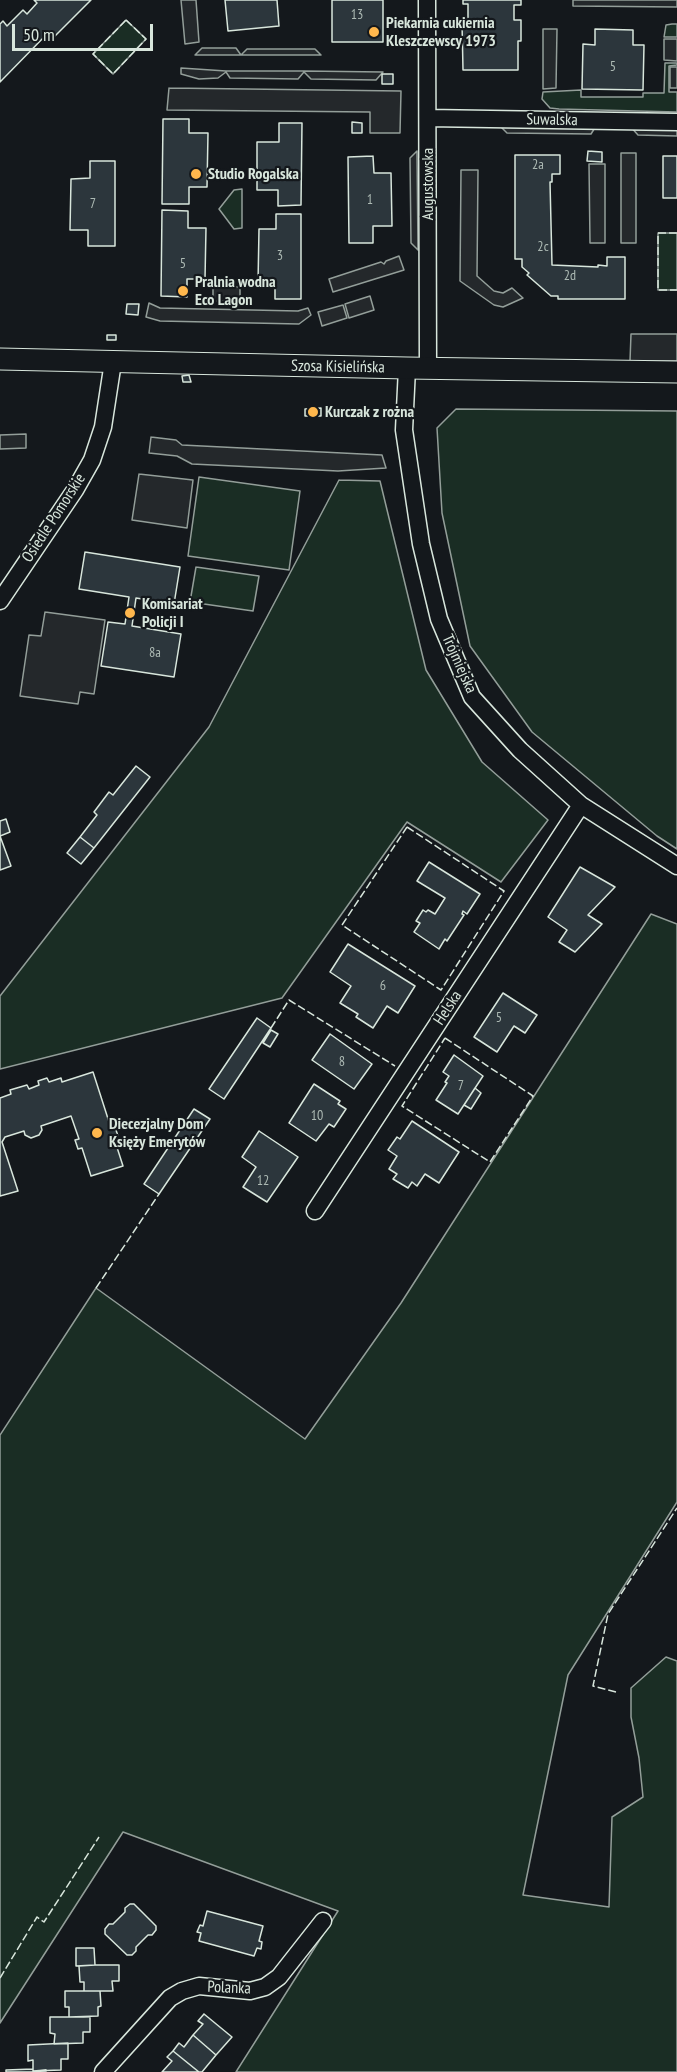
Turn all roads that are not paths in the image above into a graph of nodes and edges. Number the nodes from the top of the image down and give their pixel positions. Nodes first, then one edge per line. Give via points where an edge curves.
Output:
1 (427, 0) edge
2 (428, 118) junction
3 (677, 122) edge
4 (0, 359) edge
5 (113, 362) junction
6 (418, 368) junction
7 (677, 372) edge
8 (0, 601) edge
9 (581, 805) junction
10 (677, 866) edge
11 (315, 1211) dead end
12 (323, 1921) dead end
13 (103, 2072) edge

1 - 2 street, Augustowska
2 - 3 street, Suwalska
2 - 6 street, Augustowska
4 - 5 street, Szosa Kisielińska
5 - 6 street, Szosa Kisielińska
5 - 8 street, Osiedle Pomorskie via 103,427 92,460
6 - 7 street, Szosa Kisielińska
6 - 9 street, Trójmiejska via 404,430 421,544 439,619 472,697 520,750
9 - 10 street, Trójmiejska
9 - 11 street, Helska
12 - 13 street, Polanka via 279,1977 265,1987 250,1991 199,1986 170,1998

